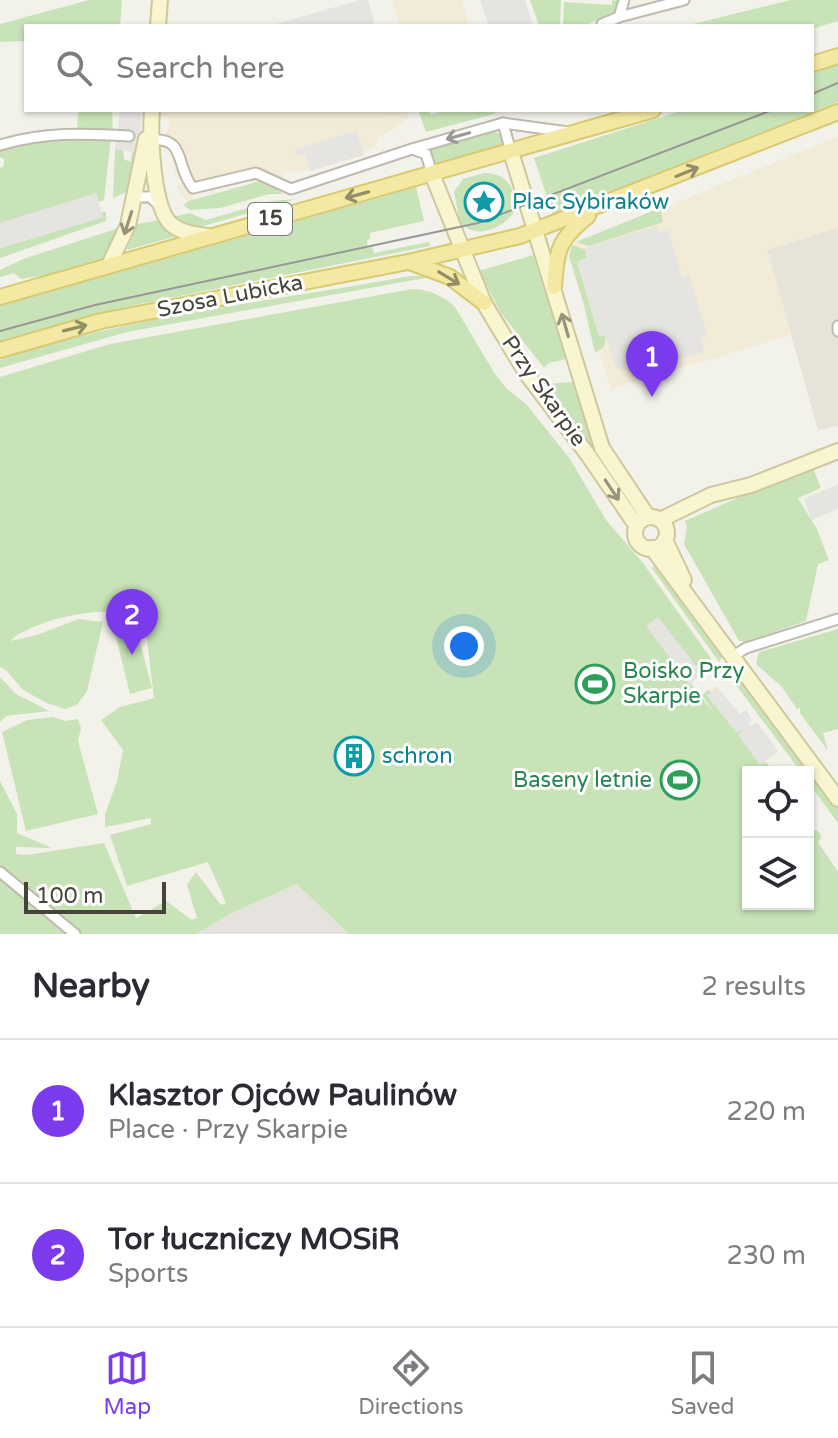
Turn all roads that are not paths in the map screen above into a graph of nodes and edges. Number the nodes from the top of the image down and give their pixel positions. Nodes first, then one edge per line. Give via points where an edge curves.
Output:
1 (160, 0) edge
2 (624, 0) edge
3 (684, 0) edge
4 (619, 17) junction
5 (158, 24) edge
6 (602, 24) dead end
7 (838, 56) edge
8 (814, 63) edge
9 (646, 112) edge
10 (838, 112) edge
11 (151, 116) edge
12 (503, 123) junction
13 (575, 133) junction
14 (129, 136) dead end
15 (149, 141) junction
16 (0, 145) edge
17 (412, 149) junction
18 (516, 150) junction
19 (432, 174) junction
20 (135, 197) junction
21 (603, 205) junction
22 (162, 208) junction
23 (536, 231) junction
24 (208, 236) junction
25 (462, 250) junction
26 (408, 262) junction
27 (109, 265) junction
28 (554, 287) junction
29 (0, 297) edge
30 (484, 303) junction
31 (0, 350) edge
32 (838, 451) edge
33 (655, 525) junction
34 (838, 619) edge
35 (733, 656) junction
36 (838, 799) edge
37 (0, 872) edge
38 (75, 934) edge

1 - 5 street
2 - 4 street
3 - 4 street
4 - 6 street
7 - 8 main road
9 - 13 main road, 15
21 -> 10 main road
11 - 15 street
12 - 13 street
12 -> 17 street
12 - 18 street
13 - 18 main road, 15
14 - 16 street via 62,134
15 - 17 street via 162,139 177,149 193,188 256,173 297,188
15 - 20 street
15 - 22 street
17 - 19 street via 426,154
18 - 19 main road, 15
18 - 23 street
19 -> 24 main road, 15
19 - 25 street
20 - 22 street via 150,197
20 -> 27 street
21 - 23 main road
21 - 28 main road via 560,242
22 - 24 street via 175,227
23 - 25 main road
23 - 28 street, Przy Skarpie
24 - 27 main road, 15
25 - 26 main road, Szosa Lubicka
25 - 30 street, Przy Skarpie
26 -> 30 main road via 450,277
31 -> 26 main road, Szosa Lubicka via 145,312
27 - 29 main road, 15
33 -> 28 street, Przy Skarpie via 602,448
30 -> 33 street, Przy Skarpie via 526,373 588,455
32 - 33 street via 711,495
33 - 35 street, Przy Skarpie via 699,609
34 - 35 street
35 - 36 street, Przy Skarpie
37 - 38 street

